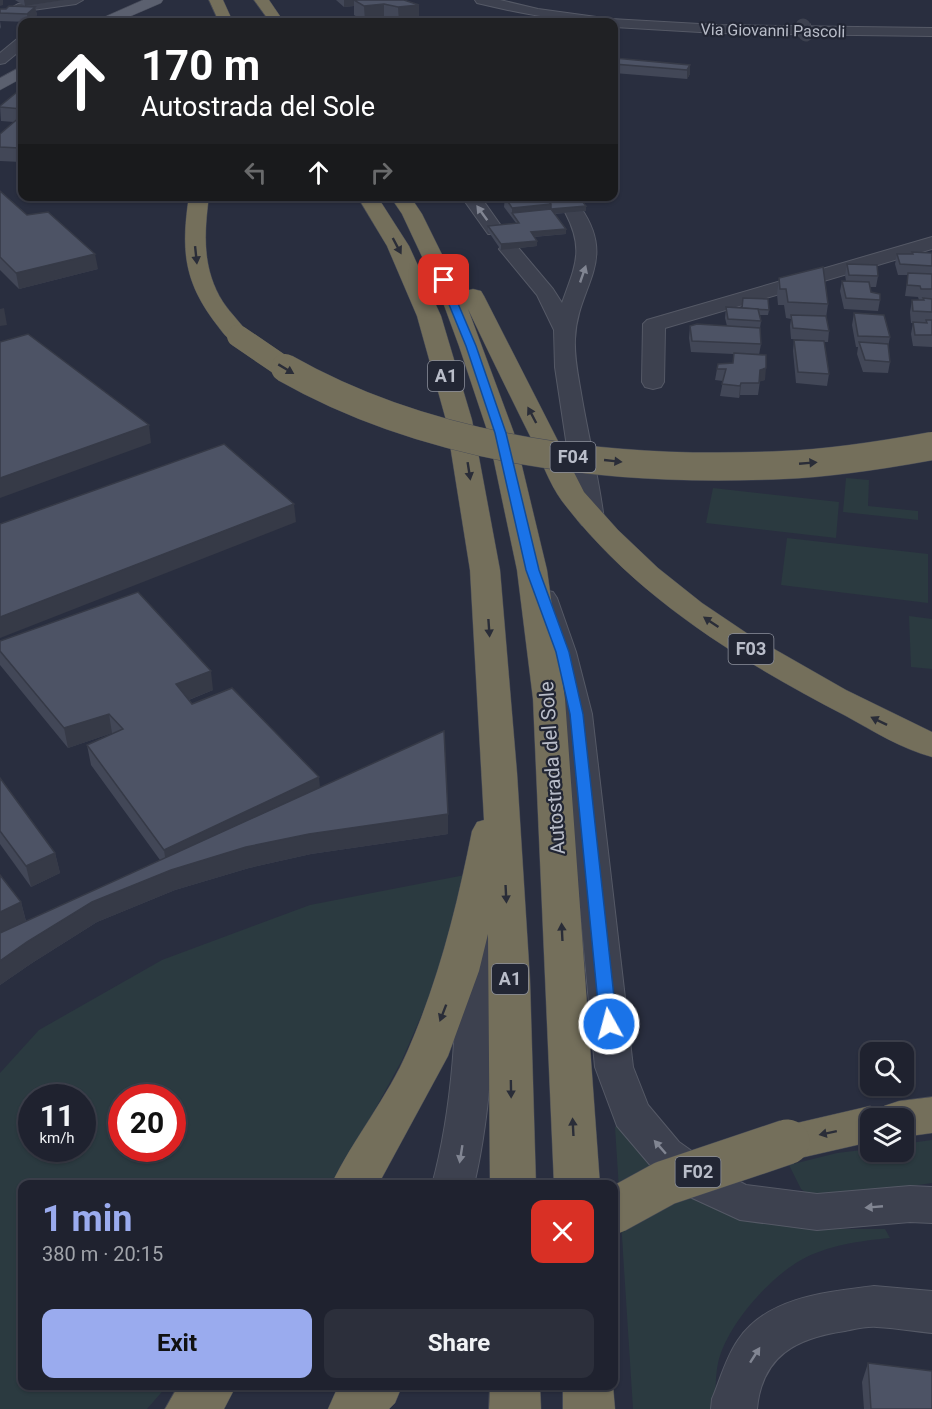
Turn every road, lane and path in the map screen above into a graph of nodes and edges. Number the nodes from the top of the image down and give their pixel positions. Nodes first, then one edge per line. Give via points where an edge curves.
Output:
1 (5, 0) edge
2 (76, 0) edge
3 (89, 0) edge
4 (156, 0) edge
5 (216, 0) edge
6 (261, 0) edge
7 (484, 0) edge
8 (18, 8) junction
9 (0, 11) edge
10 (54, 18) dead end
11 (114, 18) edge
12 (224, 18) edge
13 (274, 18) edge
14 (576, 18) edge
15 (932, 21) edge
16 (618, 23) edge
17 (932, 32) edge
18 (18, 45) edge
19 (932, 45) edge
20 (840, 46) dead end
21 (875, 46) dead end
22 (0, 60) edge
23 (18, 74) edge
24 (0, 85) edge
25 (198, 201) edge
26 (370, 201) edge
27 (403, 201) edge
28 (474, 201) edge
29 (567, 204) edge
30 (418, 228) junction
31 (495, 230) edge
32 (932, 243) edge
33 (509, 249) edge
34 (565, 330) junction
35 (653, 382) dead end
36 (932, 446) edge
37 (591, 520) junction
38 (532, 570) junction
39 (932, 746) edge
40 (500, 773) junction
41 (476, 907) junction
42 (932, 1115) edge
43 (914, 1117) edge
44 (860, 1126) edge
45 (357, 1180) edge
46 (454, 1180) edge
47 (513, 1180) edge
48 (576, 1180) edge
49 (932, 1205) edge
50 (618, 1209) edge
51 (932, 1312) edge
52 (208, 1390) edge
53 (374, 1390) edge
54 (376, 1390) edge
55 (515, 1390) edge
56 (588, 1390) edge
57 (191, 1409) edge
58 (354, 1409) edge
59 (367, 1409) edge
60 (515, 1409) edge
61 (589, 1409) edge
62 (734, 1409) edge

1 - 8 street
2 - 8 street
3 - 10 street
4 - 11 main road
5 - 12 highway
6 - 13 highway
7 - 14 street
8 - 9 street
15 - 20 street via 827,16 804,23 816,42
16 - 17 street, Via Giovanni Pascoli via 717,29
18 - 22 street
19 - 21 street
23 - 24 main road
25 -> 36 highway, F04, bridge via 194,238 198,275 212,303 238,336 296,375 364,407 452,435 565,456 650,465 732,467 858,458
26 -> 40 highway, A1 via 398,246 429,316 459,420 485,570
27 - 30 highway, Autostrada del Sole / A1
31 -> 28 street
34 -> 29 street via 586,271 589,244
37 -> 30 highway, F03 via 572,495 457,265
30 - 38 highway, Autostrada del Sole / A1 via 452,297 501,433
32 - 35 street via 654,324
33 - 34 street via 546,293
34 - 37 street via 565,363
39 -> 37 highway, F03 via 859,711 759,655 674,597
48 -> 38 highway, Autostrada del Sole / A1 via 549,699
49 -> 38 street via 817,1212 740,1202 705,1184 665,1154 631,1114 614,1067 577,714 562,652
40 - 41 highway
40 -> 47 highway, A1 via 510,980
41 -> 45 highway via 459,971 426,1056
41 -> 46 street via 474,1064
42 - 43 highway
44 -> 50 highway, F02, bridge via 787,1142 665,1183
62 -> 51 street via 753,1356 772,1332 812,1315 874,1306
52 - 57 highway
53 - 58 highway
54 - 59 street
55 - 60 highway
56 - 61 highway

